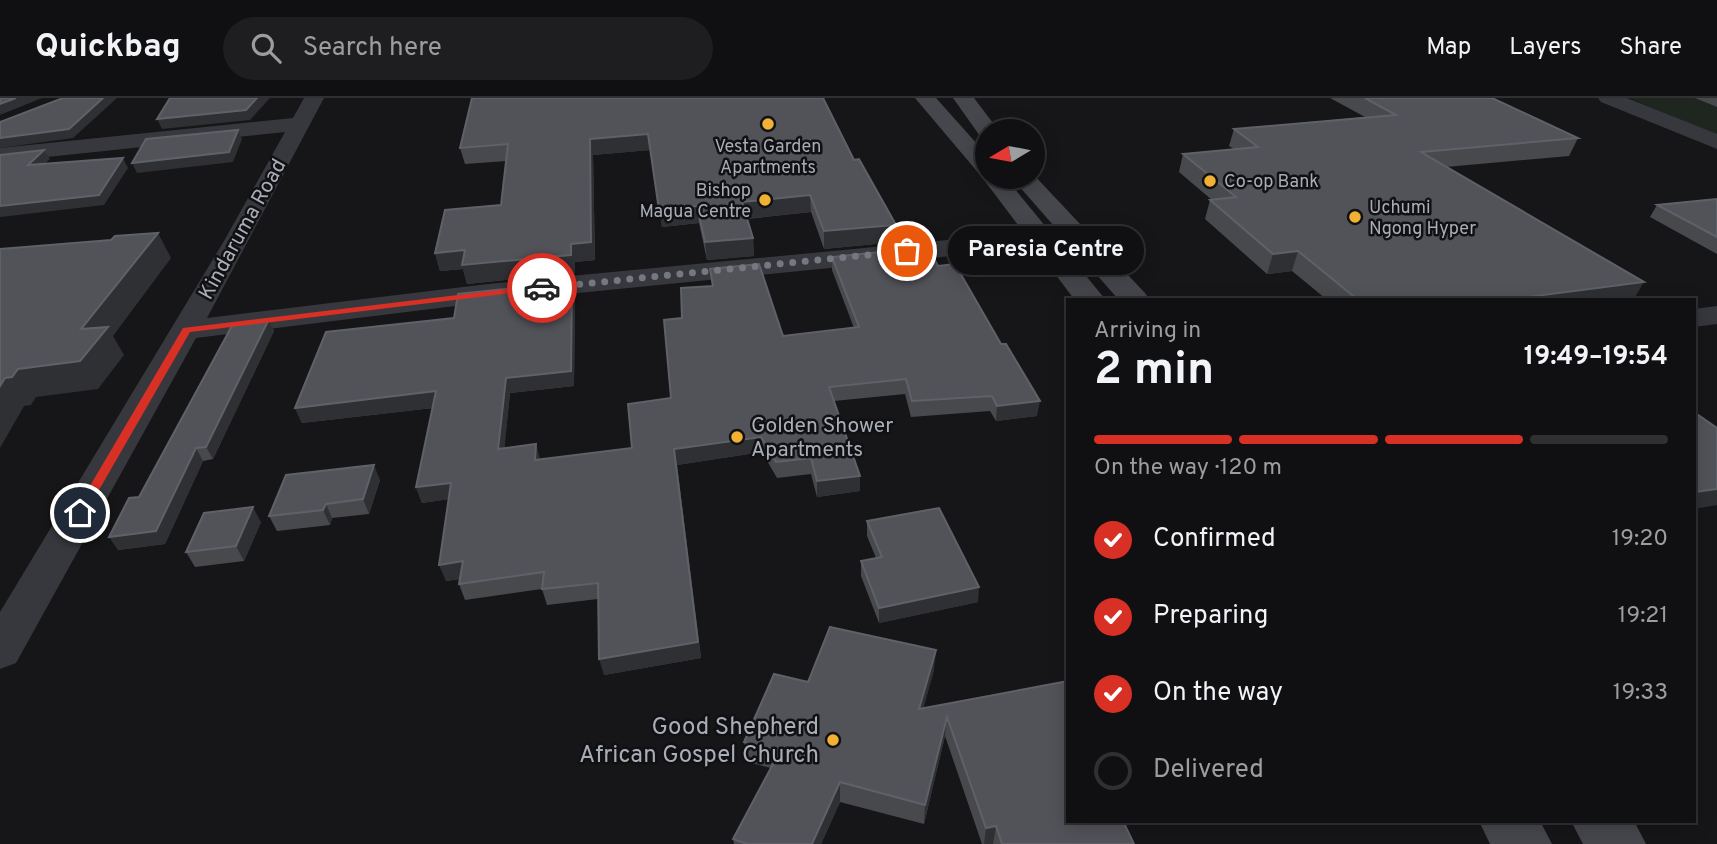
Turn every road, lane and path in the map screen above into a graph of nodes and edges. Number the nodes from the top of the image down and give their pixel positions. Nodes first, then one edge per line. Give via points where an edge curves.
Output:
1 (925, 98) edge
2 (963, 98) edge
3 (1608, 98) edge
4 (305, 111) edge
5 (979, 119) edge
6 (1717, 142) edge
7 (0, 155) edge
8 (975, 156) edge
9 (1002, 189) edge
10 (1034, 189) edge
11 (1042, 239) junction
12 (1089, 298) edge
13 (1133, 298) edge
14 (1717, 315) edge
15 (1696, 318) edge
16 (186, 330) junction
17 (0, 650) edge
18 (1508, 823) edge
19 (1600, 823) edge
20 (1524, 844) edge
21 (1618, 844) edge

1 - 8 main road
2 - 5 main road
3 - 6 street
4 - 7 street
4 - 16 street, Kindaruma Road
9 - 11 main road
10 - 13 main road
11 - 12 main road
11 - 16 street via 488,293
14 - 15 street
16 - 17 street, Kindaruma Road
18 - 20 main road
19 - 21 main road

